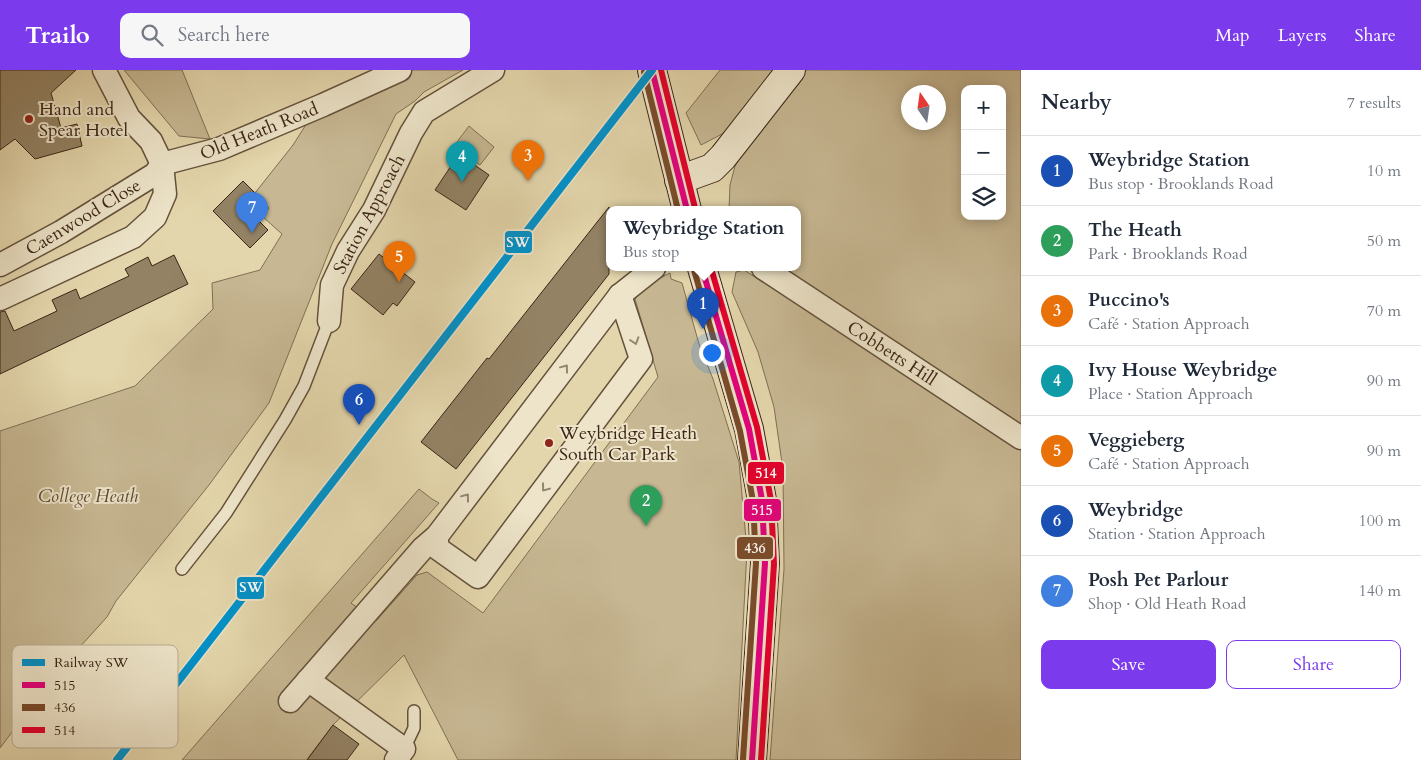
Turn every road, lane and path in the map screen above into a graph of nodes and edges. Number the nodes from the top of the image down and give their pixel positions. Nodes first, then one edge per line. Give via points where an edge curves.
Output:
1 (104, 70) edge
2 (400, 70) edge
3 (493, 70) edge
4 (652, 70) edge
5 (791, 70) edge
6 (162, 164) junction
7 (679, 180) junction
8 (686, 206) edge
9 (0, 265) edge
10 (650, 271) edge
11 (703, 271) edge
12 (768, 271) edge
13 (620, 295) junction
14 (0, 299) edge
15 (329, 321) joint
16 (1021, 438) edge
17 (437, 536) junction
18 (182, 570) dead end
19 (308, 680) junction
20 (290, 701) dead end
21 (414, 711) dead end
22 (400, 754) edge
23 (752, 760) edge

1 - 6 street via 129,118 151,141
2 - 6 street, Old Heath Road via 219,149
3 - 15 street, Station Approach via 424,112 332,285
4 - 7 main road
5 - 7 main road via 712,168
6 - 9 street, Caenwood Close via 155,174
6 - 14 street via 165,194 154,217 133,237
7 - 8 main road
10 - 13 street
11 - 23 main road via 749,429 762,500 765,563
12 - 16 street, Cobbetts Hill
17 -> 13 street
13 -> 17 street via 641,359 478,578 437,548
15 - 18 lane, Station Approach via 304,386 285,420 226,513
17 - 19 street
19 - 20 street
19 - 22 street
21 - 22 lane via 414,728

